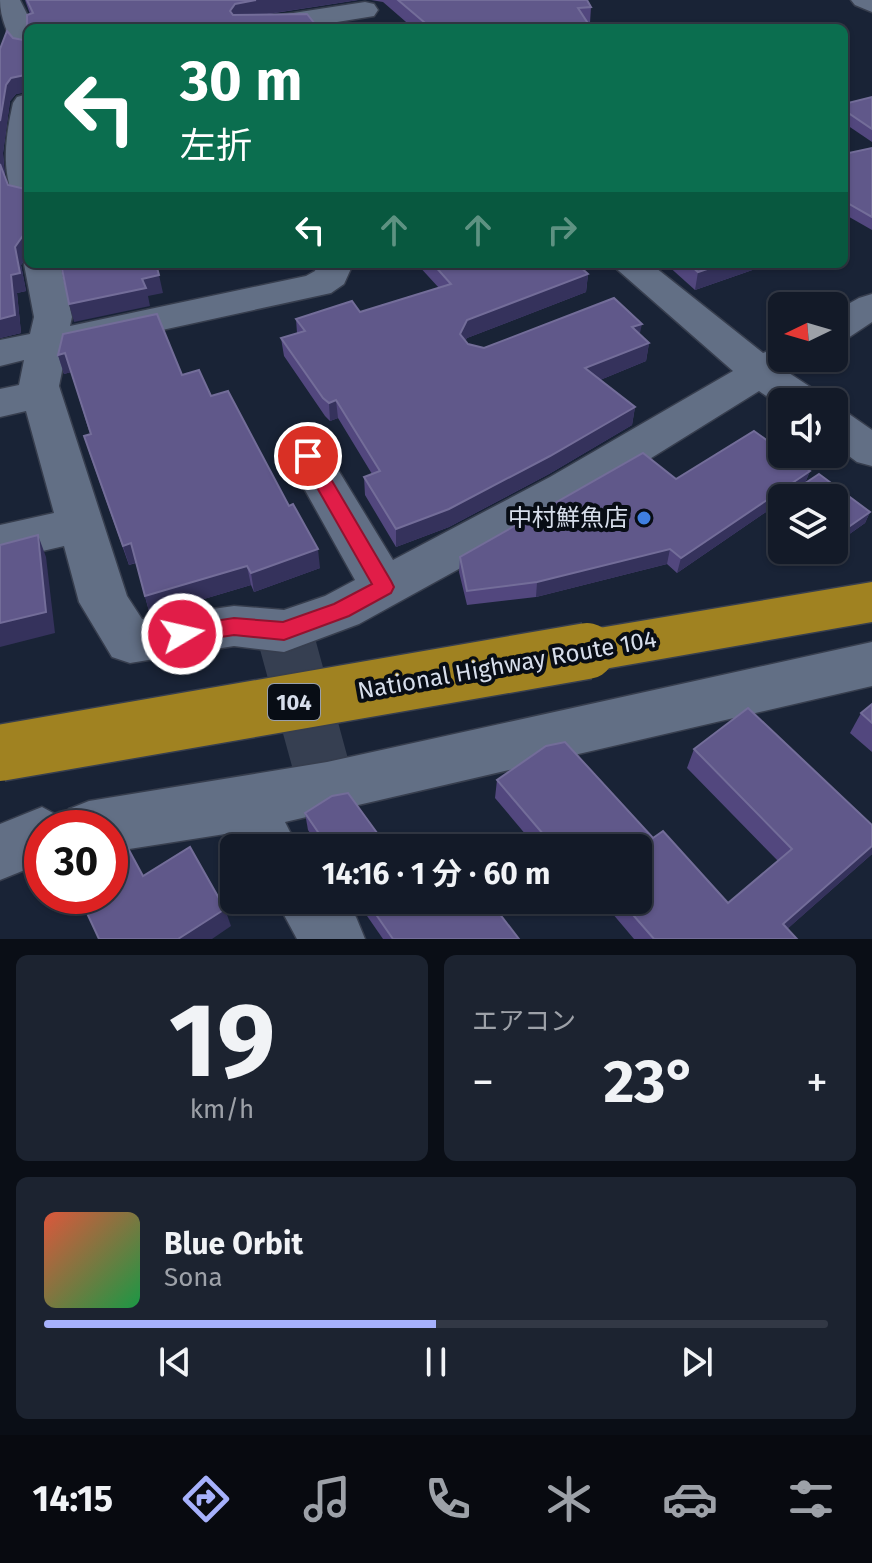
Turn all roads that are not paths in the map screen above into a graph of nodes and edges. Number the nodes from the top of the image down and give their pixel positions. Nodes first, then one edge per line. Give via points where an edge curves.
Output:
1 (7, 0) edge
2 (864, 0) edge
3 (872, 4) edge
4 (362, 5) edge
5 (268, 24) edge
6 (382, 24) edge
7 (23, 58) edge
8 (24, 123) edge
9 (24, 174) edge
10 (43, 268) edge
11 (334, 268) edge
12 (641, 274) edge
13 (610, 300) edge
14 (872, 306) edge
15 (848, 321) edge
16 (48, 344) junction
17 (0, 353) edge
18 (768, 362) edge
19 (768, 367) edge
20 (778, 372) edge
21 (791, 388) edge
22 (21, 399) edge
23 (848, 434) edge
24 (872, 451) edge
25 (308, 456) dead end
26 (81, 524) junction
27 (0, 543) edge
28 (384, 587) junction
29 (872, 602) edge
30 (872, 664) edge
31 (0, 753) edge
32 (254, 827) edge
33 (128, 828) edge
34 (24, 842) edge
35 (0, 852) edge
36 (316, 914) edge
37 (334, 939) edge

1 - 7 street
2 - 3 street
4 - 5 street
4 - 6 street
8 - 9 street via 19,149
10 - 16 street via 53,317
11 - 16 street via 318,285
12 - 13 street
12 - 18 street
14 - 15 street
16 - 17 street
16 - 22 street via 39,386
19 - 28 street via 566,489
20 - 21 street
22 - 26 street
23 - 24 street
25 - 28 street
26 - 27 street
26 - 28 street via 104,602 130,642 234,626 284,631 342,610
29 - 31 highway, National Highway Route 104 / 104, bridge
30 - 32 street via 327,788
32 - 33 street
34 - 35 street
36 - 37 street

